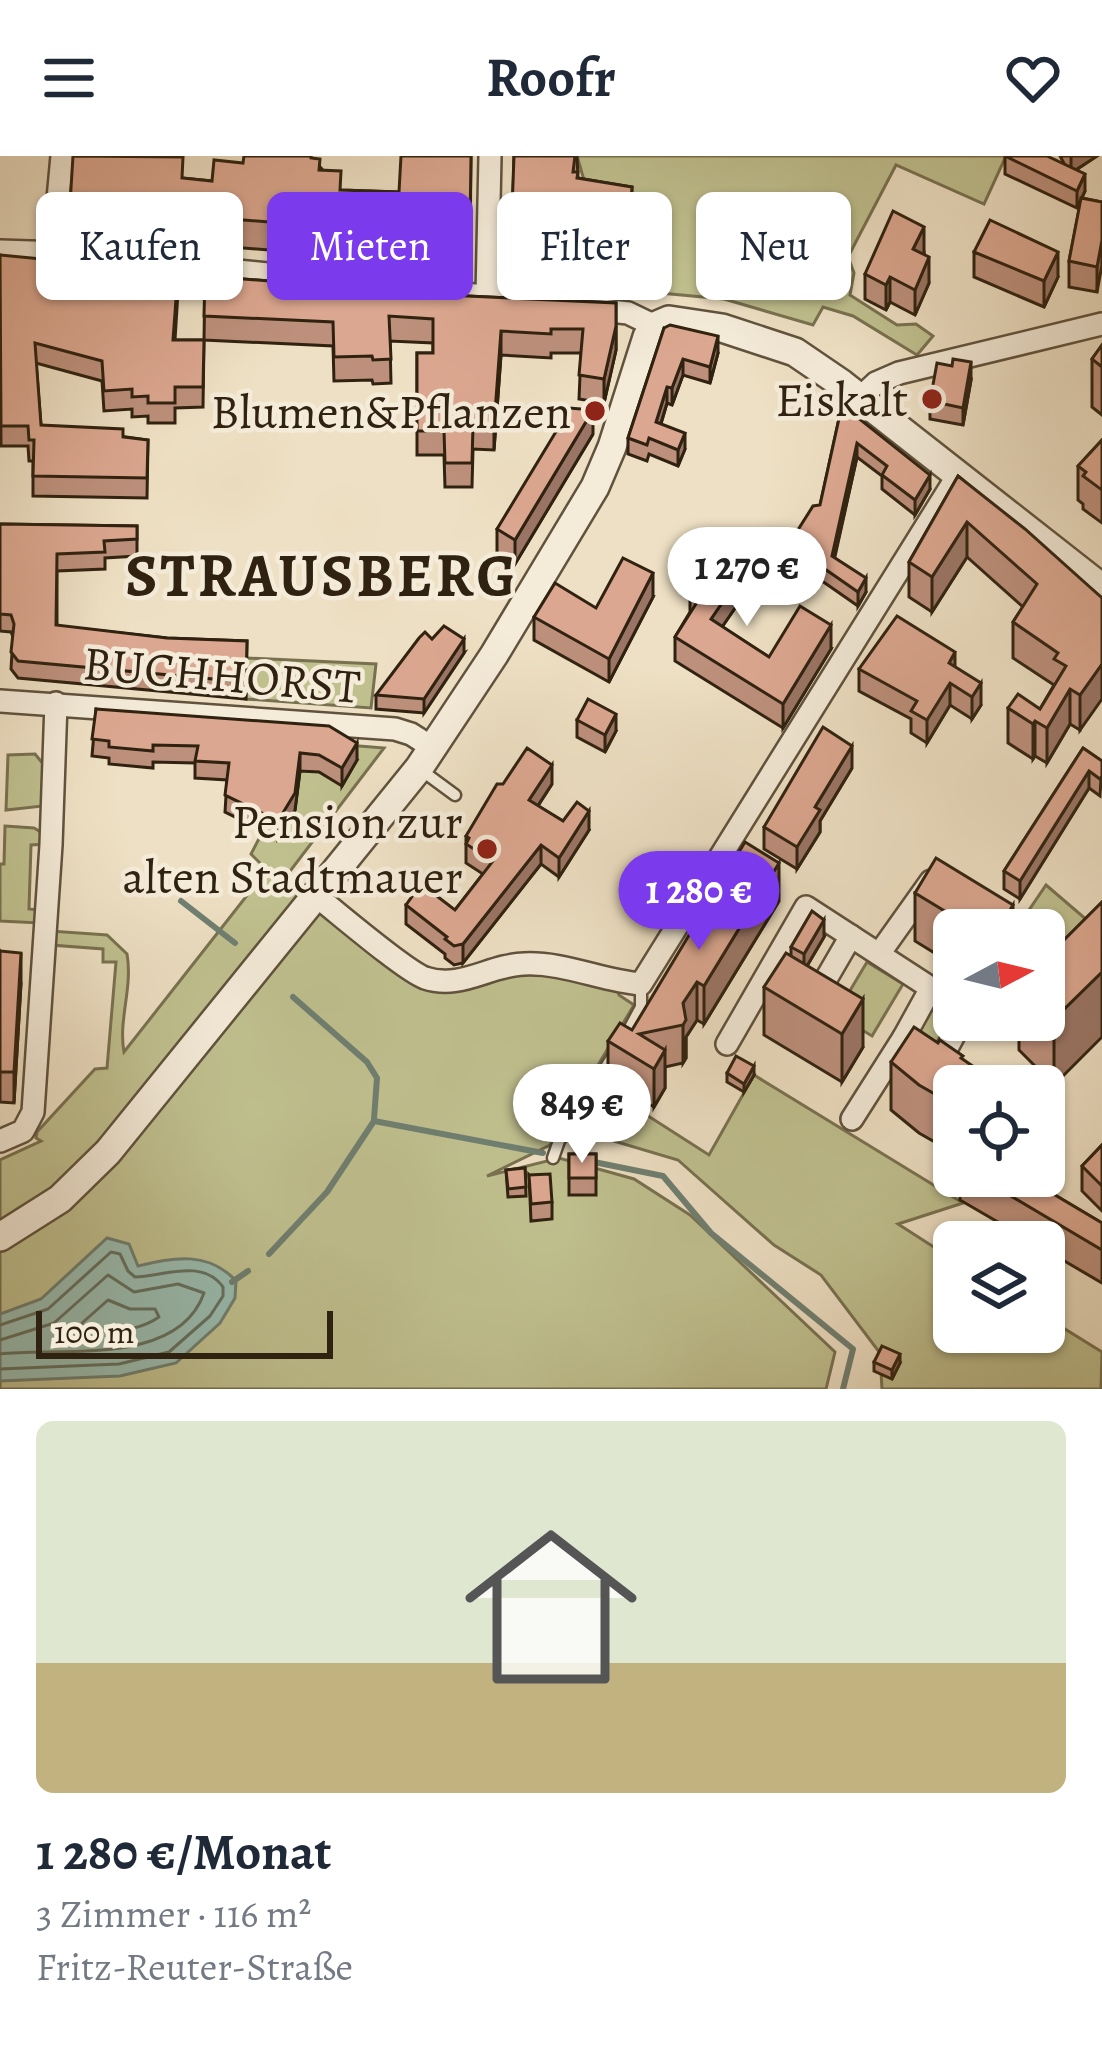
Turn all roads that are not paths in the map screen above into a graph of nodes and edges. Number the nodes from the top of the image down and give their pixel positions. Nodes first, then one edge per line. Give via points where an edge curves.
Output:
1 (62, 156) edge
2 (490, 156) edge
3 (59, 192) edge
4 (0, 250) edge
5 (36, 251) edge
6 (473, 294) edge
7 (487, 295) junction
8 (557, 304) edge
9 (580, 307) edge
10 (1102, 325) edge
11 (655, 326) junction
12 (860, 398) junction
13 (958, 475) junction
14 (1102, 589) edge
15 (0, 700) edge
16 (56, 703) junction
17 (426, 758) junction
18 (455, 795) dead end
19 (936, 874) edge
20 (315, 895) junction
21 (850, 936) junction
22 (879, 954) junction
23 (641, 985) junction
24 (931, 988) joint
25 (814, 999) edge
26 (904, 1037) junction
27 (956, 1041) edge
28 (727, 1044) dead end
29 (852, 1119) dead end
30 (0, 1141) edge
31 (553, 1158) dead end
32 (0, 1238) edge

1 - 3 street
2 - 7 street
4 - 5 street
6 - 7 street
7 - 8 street
9 - 11 street
10 - 12 street via 898,374
11 - 12 street via 669,320 784,347
11 - 17 street via 595,487
12 - 13 street
13 - 14 street
13 - 23 street
15 - 16 street, BUCHHORST
16 - 17 street, BUCHHORST via 395,730 411,734
16 - 30 street via 33,1112 23,1131
17 - 18 lane
17 - 20 street
19 - 22 street
20 - 23 street via 420,976 459,981 526,964
20 - 32 street via 108,1152 59,1199
21 - 22 street
21 - 25 street
21 - 28 street via 806,908
22 - 24 street
23 - 31 lane via 641,1007
24 - 26 street
26 - 27 street via 948,1067
26 - 29 street

